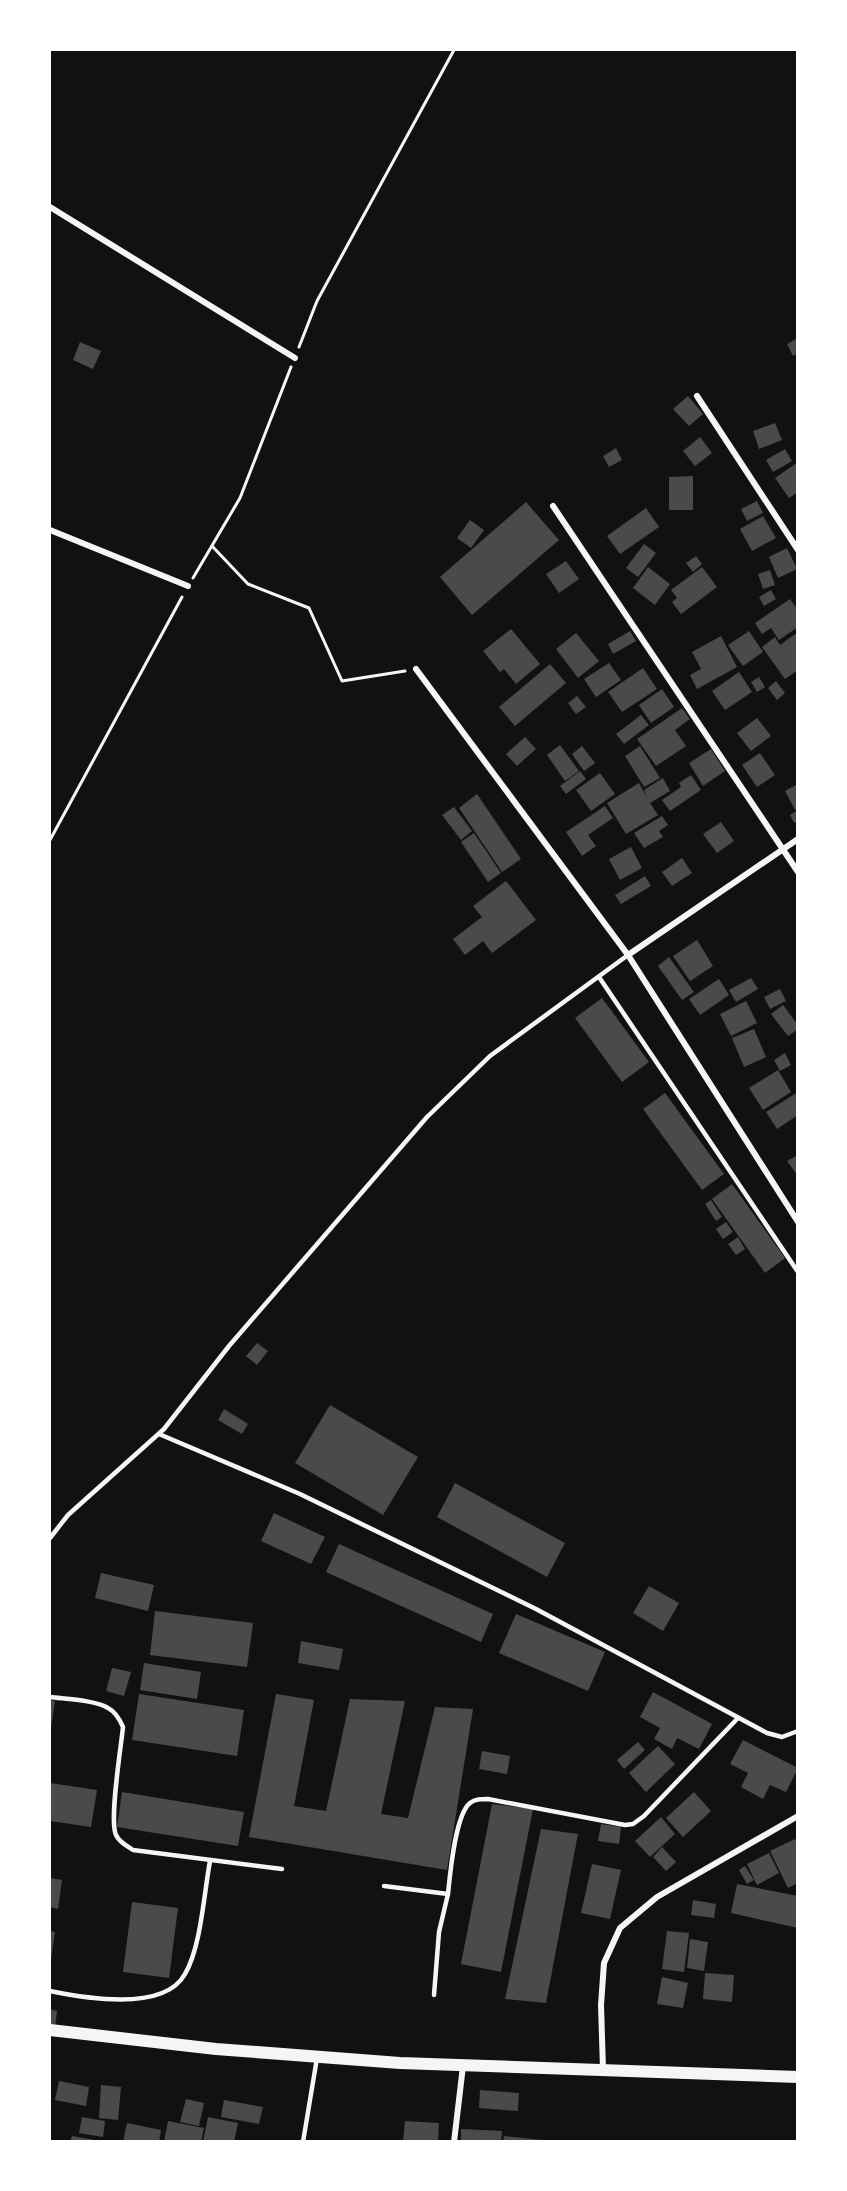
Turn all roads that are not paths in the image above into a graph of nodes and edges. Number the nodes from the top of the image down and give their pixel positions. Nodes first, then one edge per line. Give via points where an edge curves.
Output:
1 (50, 207) edge
2 (295, 358) road end
3 (697, 396) dead end
4 (553, 506) dead end
5 (50, 530) edge
6 (798, 550) edge
7 (188, 586) road end
8 (416, 669) road end
9 (798, 839) edge
10 (783, 848) junction
11 (798, 872) edge
12 (628, 955) junction
13 (599, 977) junction
14 (798, 1222) edge
15 (798, 1272) edge
16 (159, 1434) junction
17 (50, 1538) edge
18 (50, 1697) edge
19 (738, 1718) junction
20 (798, 1731) edge
21 (798, 1816) edge
22 (210, 1861) junction
23 (282, 1869) dead end
24 (384, 1886) dead end
25 (448, 1894) junction
26 (50, 1991) edge
27 (434, 1995) dead end
28 (50, 2030) edge
29 (317, 2056) junction
30 (463, 2066) junction
31 (603, 2069) junction
32 (798, 2077) edge
33 (303, 2142) edge
34 (454, 2142) edge

1 - 2 street
3 - 6 street
4 - 10 street
5 - 7 street
8 - 12 street
9 - 10 street
10 - 11 street
10 - 12 street
12 - 13 lane
12 - 14 street
13 - 15 lane
13 - 16 lane via 490,1056 428,1117 229,1346
16 - 17 lane via 68,1515
16 - 19 lane via 300,1494 536,1609
18 - 22 lane via 108,1707 123,1727 113,1820 123,1844 133,1850
19 - 20 lane via 782,1737
19 - 25 lane via 633,1824 625,1826 488,1799 469,1804 460,1821
21 - 31 street via 657,1897 620,1928 604,1963
22 - 23 lane
22 - 26 lane via 195,1950 177,1985 168,1991 133,1998 93,2000
24 - 25 lane
25 - 27 lane
28 - 29 main road
29 - 30 main road
29 - 33 lane
30 - 31 main road
30 - 34 street
31 - 32 main road

